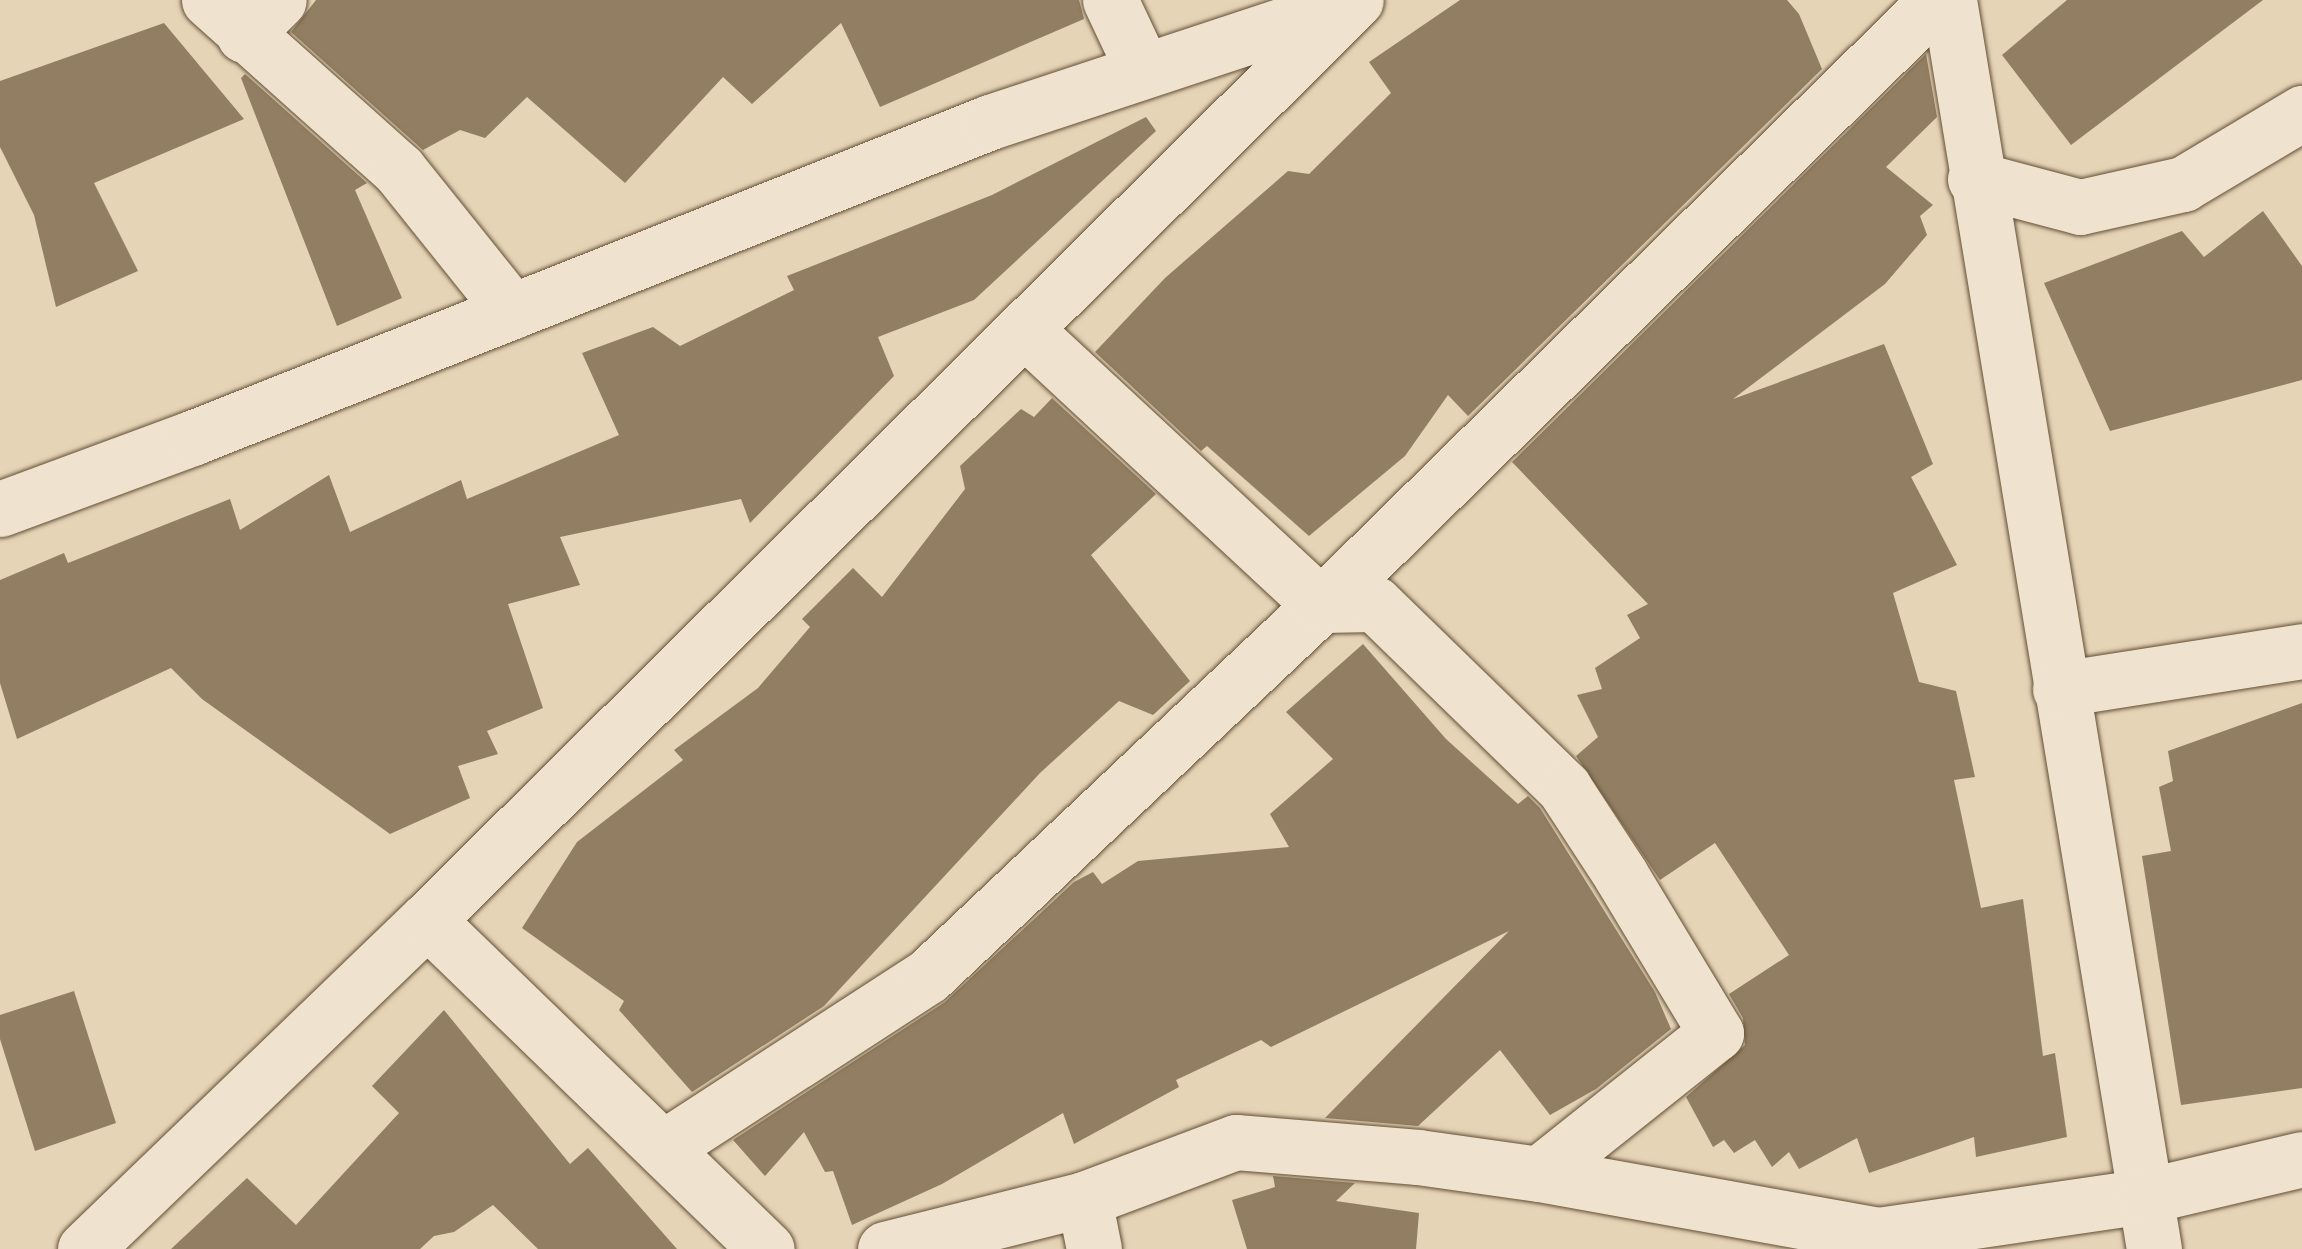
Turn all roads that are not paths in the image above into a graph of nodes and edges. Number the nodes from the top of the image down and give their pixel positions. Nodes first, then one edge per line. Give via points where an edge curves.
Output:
1 (1110, 0) edge
2 (1356, 0) edge
3 (1937, 0) edge
4 (1948, 0) edge
5 (244, 12) edge
6 (1143, 70) junction
7 (2302, 113) edge
8 (1975, 179) junction
9 (512, 311) junction
10 (1025, 330) junction
11 (0, 509) edge
12 (1321, 605) junction
13 (2302, 651) edge
14 (2060, 689) junction
15 (428, 920) junction
16 (666, 1146) junction
17 (2302, 1159) edge
18 (1539, 1174) junction
19 (2146, 1196) junction
20 (1089, 1224) edge
21 (84, 1249) edge
22 (766, 1249) edge
23 (885, 1249) edge
24 (2154, 1249) edge

1 - 6 street
2 - 6 street
2 - 10 street
3 - 12 street
4 - 8 street
5 - 9 street via 399,170
6 - 9 street via 990,122
7 - 8 street via 2183,184 2080,208
8 - 14 street
9 - 11 street
10 - 12 street
10 - 15 street
12 - 16 street via 928,976
12 - 18 street via 1374,604 1564,788 1716,1033
13 - 14 street
14 - 19 street
15 - 16 street
15 - 21 street
16 - 22 street
17 - 19 street
18 - 19 street via 1878,1236
18 - 20 street via 1236,1142
19 - 24 street
20 - 23 street

